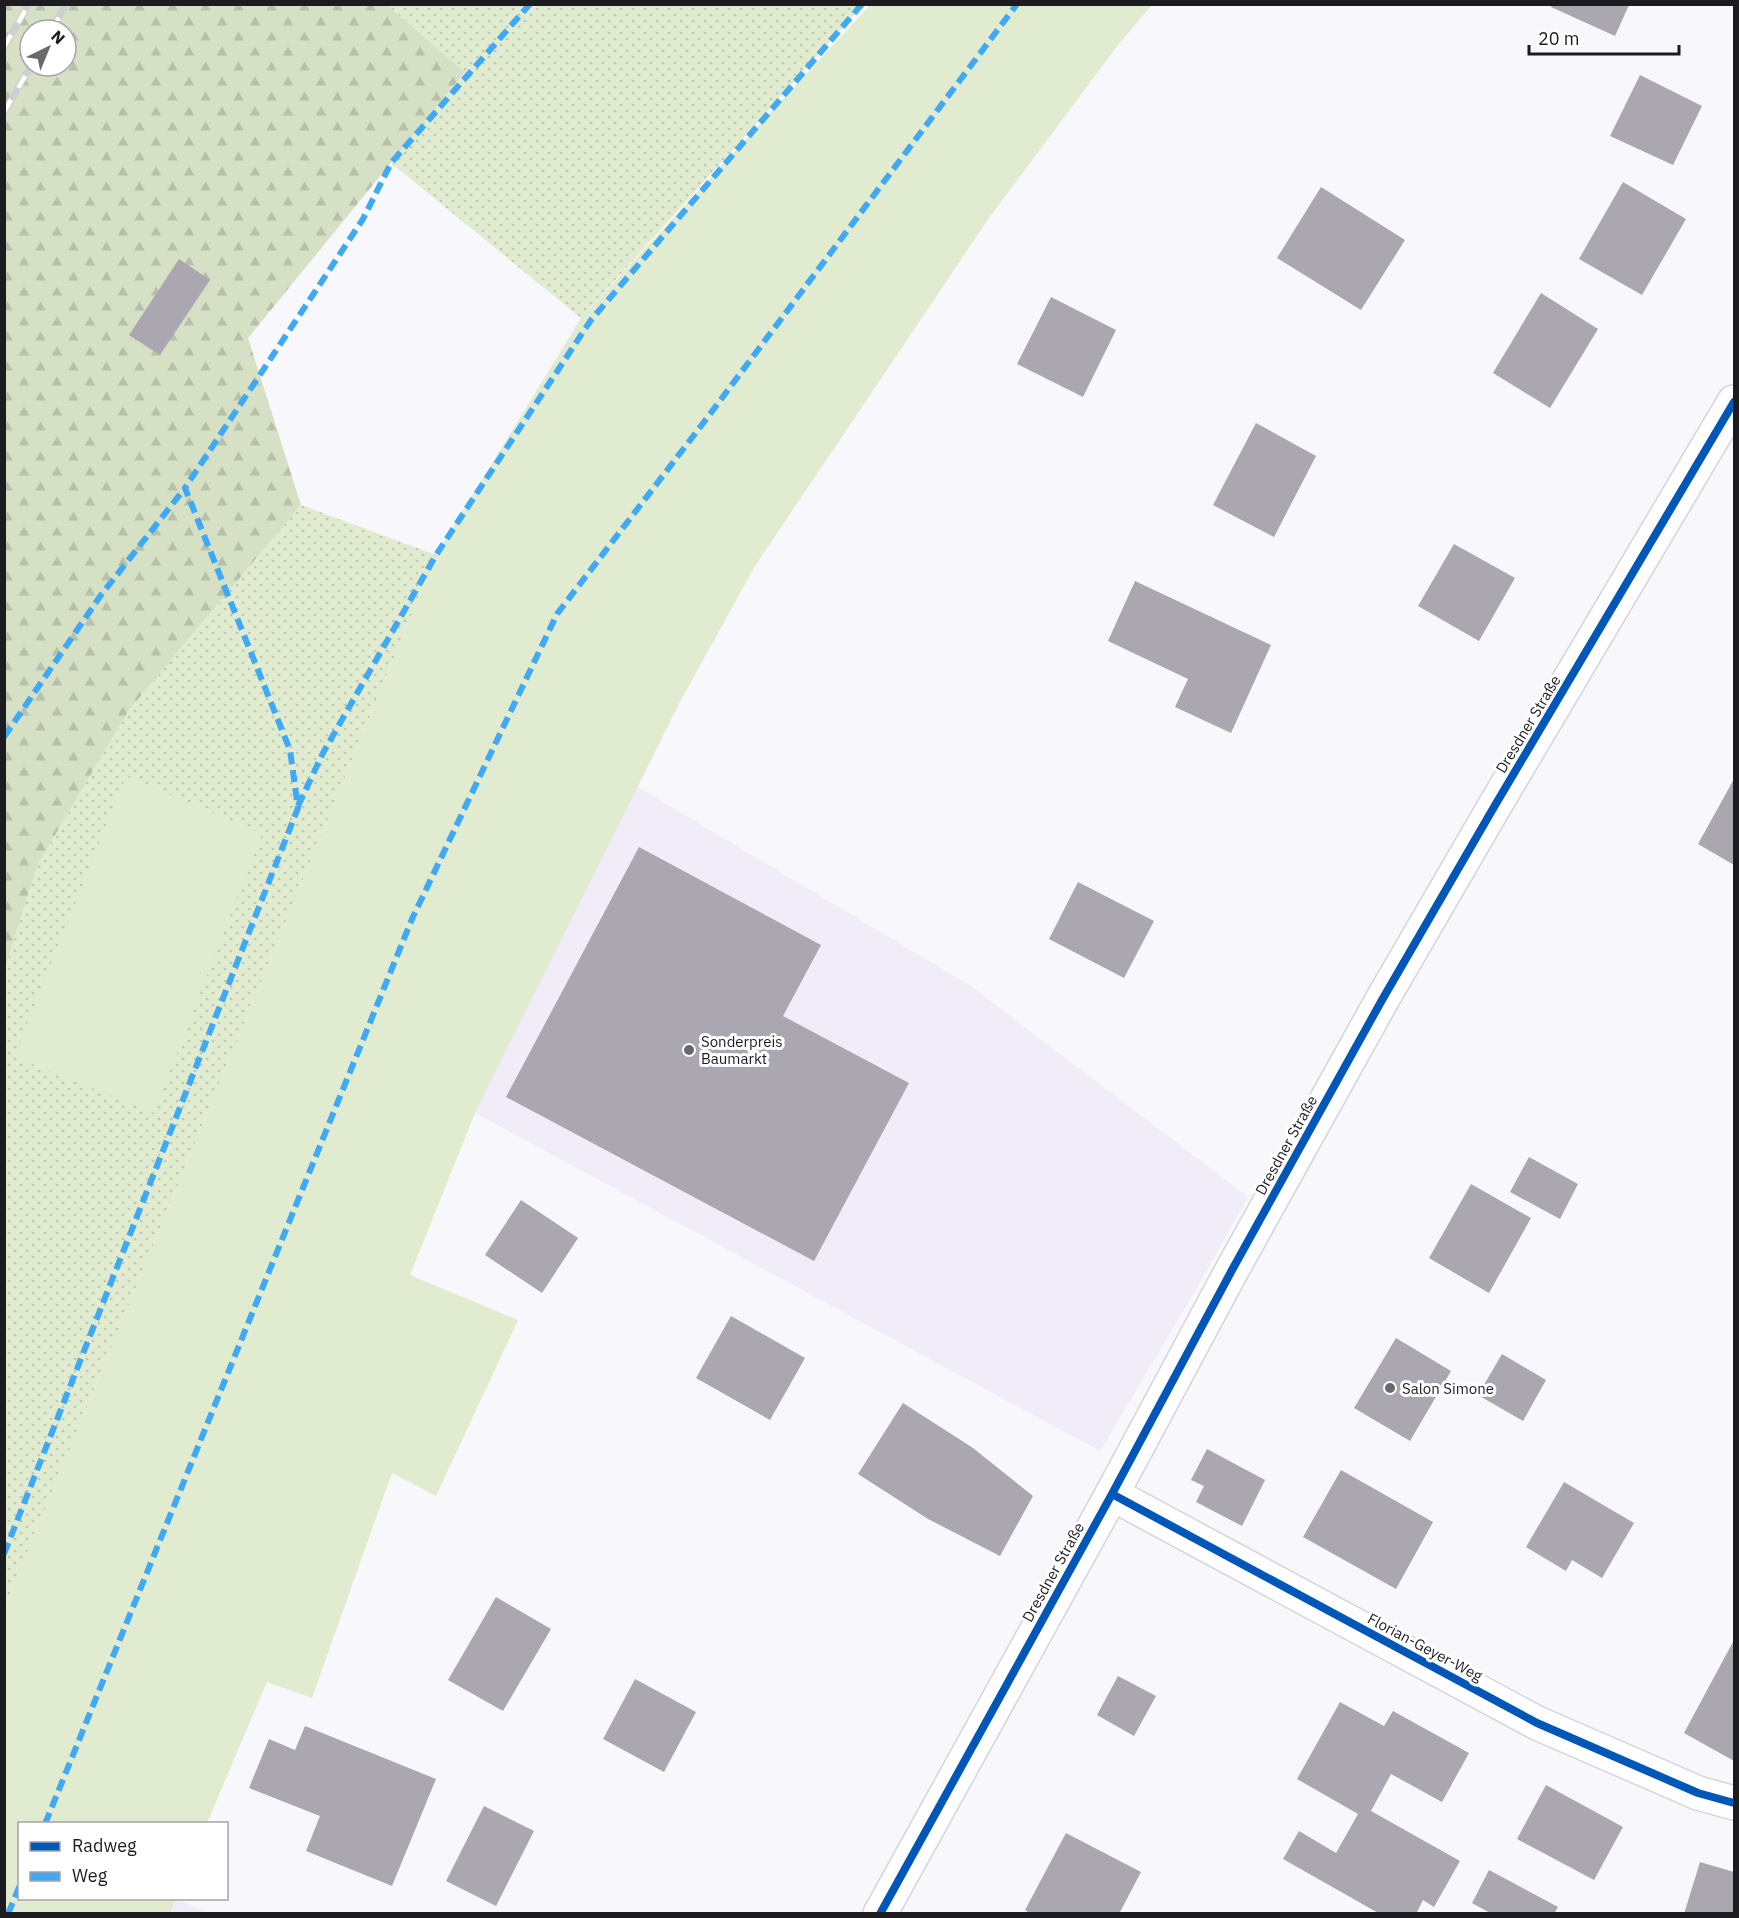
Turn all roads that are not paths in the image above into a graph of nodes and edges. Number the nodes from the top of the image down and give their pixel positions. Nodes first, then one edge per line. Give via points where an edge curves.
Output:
1 (1734, 402) edge
2 (1112, 1494) junction
3 (1734, 1803) edge
4 (880, 1914) edge

1 - 2 main road, Dresdner Straße via 1382,1000
2 - 3 main road, Florian-Geyer-Weg via 1537,1723 1698,1793
2 - 4 main road, Dresdner Straße

